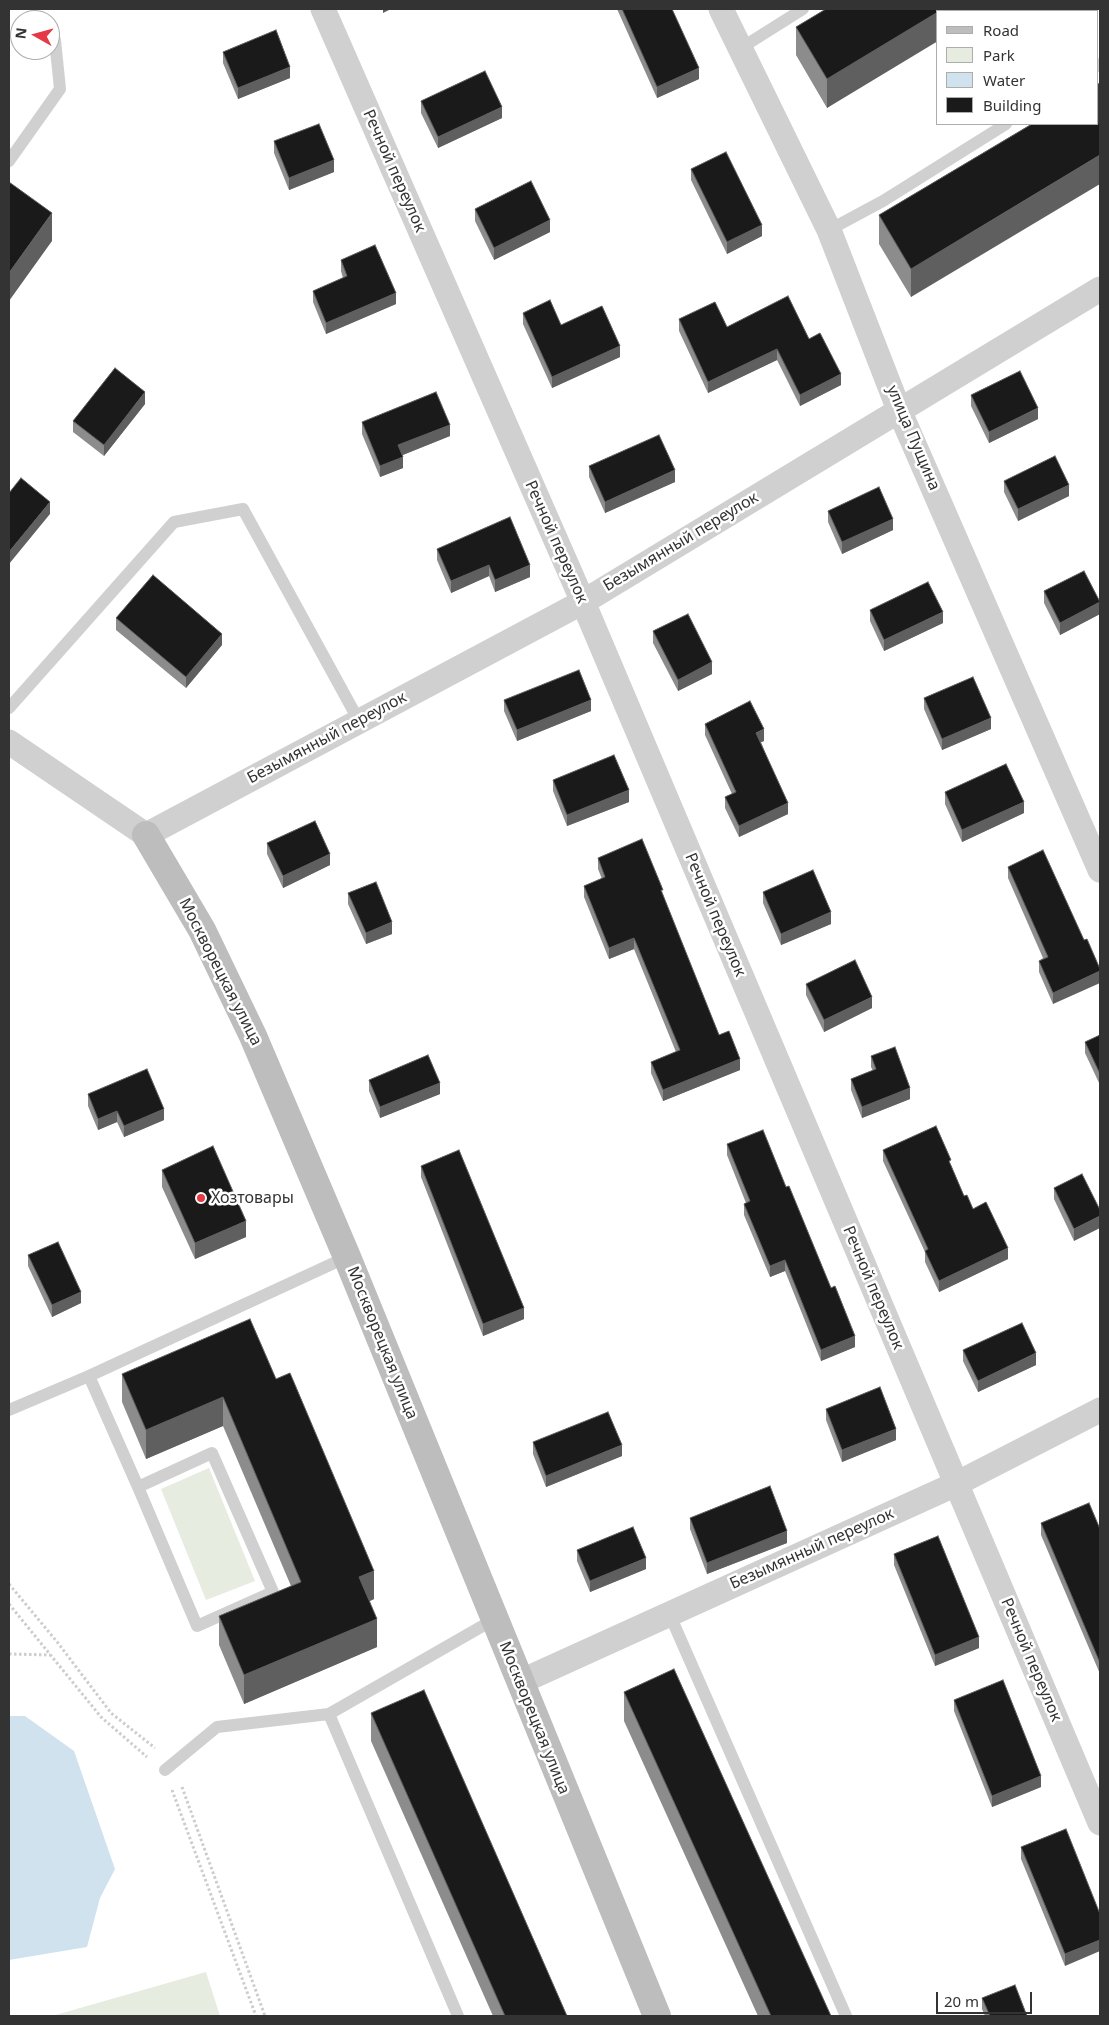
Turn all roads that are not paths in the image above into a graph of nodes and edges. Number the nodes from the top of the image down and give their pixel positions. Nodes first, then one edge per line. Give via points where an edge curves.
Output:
1 (323, 9) edge
2 (721, 9) edge
3 (804, 9) edge
4 (741, 48) junction
5 (57, 60) edge
6 (1004, 125) edge
7 (9, 161) edge
8 (829, 230) junction
9 (1100, 289) edge
10 (899, 410) junction
11 (582, 602) junction
12 (9, 708) edge
13 (359, 721) junction
14 (9, 742) edge
15 (146, 835) junction
16 (1100, 870) edge
17 (347, 1257) junction
18 (90, 1376) junction
19 (9, 1410) edge
20 (1100, 1410) edge
21 (956, 1484) junction
22 (138, 1487) junction
23 (669, 1613) junction
24 (493, 1620) junction
25 (520, 1682) junction
26 (329, 1714) junction
27 (165, 1770) road end
28 (1100, 1823) edge
29 (458, 2016) edge
30 (657, 2016) edge
31 (846, 2016) edge

1 - 11 street, Речной переулок
2 - 4 street, улица Пущина
3 - 4 lane
4 - 8 street, улица Пущина
5 - 7 lane via 60,89
6 - 8 lane via 883,201
8 - 10 street, улица Пущина
9 - 10 street, Безымянный переулок
10 - 11 street, Безымянный переулок
10 - 16 street, улица Пущина
11 - 13 street, Безымянный переулок
11 - 21 street, Речной переулок
12 - 13 lane via 174,522 243,509
13 - 15 street, Безымянный переулок
14 - 15 street, Москворецкая улица
15 - 17 street, Москворецкая улица via 202,930 253,1036
17 - 18 lane
17 - 24 street, Москворецкая улица
18 - 19 lane
18 - 22 lane
20 - 21 street, Безымянный переулок
21 - 23 street, Безымянный переулок
21 - 28 street, Речной переулок
22 - 22 lane via 212,1453 272,1592 197,1626
23 - 25 street, Безымянный переулок
23 - 31 lane
24 - 25 street, Москворецкая улица
24 - 26 lane
25 - 30 street, Москворецкая улица
26 - 27 lane via 217,1727
26 - 29 lane

